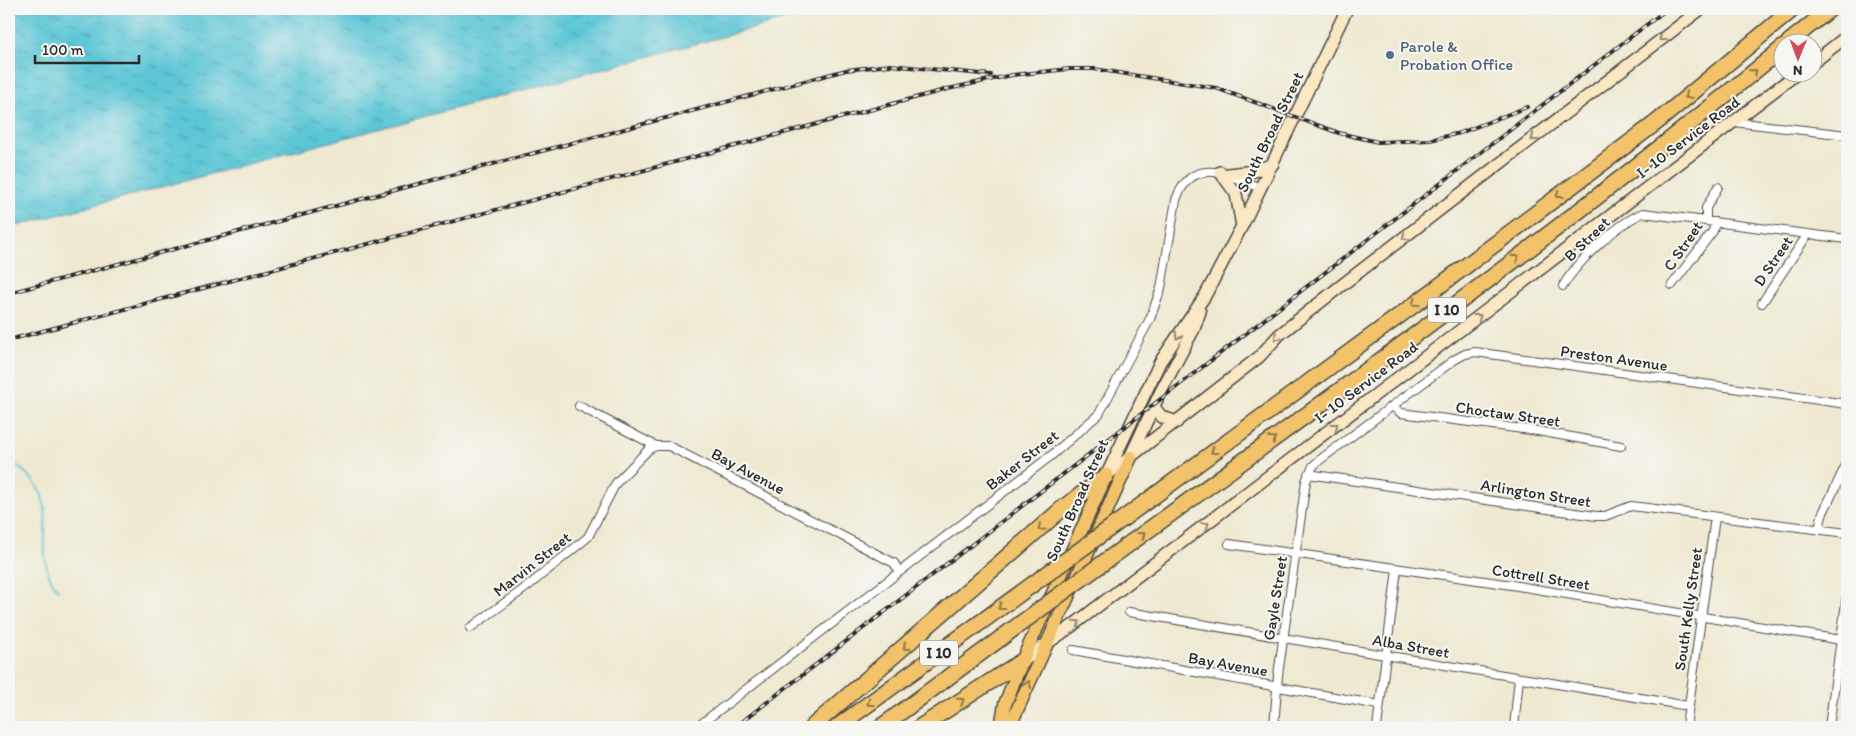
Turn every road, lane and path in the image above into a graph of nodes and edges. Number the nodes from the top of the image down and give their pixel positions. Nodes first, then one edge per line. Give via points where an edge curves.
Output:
1 (1347, 9) edge
2 (1701, 9) edge
3 (1793, 9) edge
4 (1830, 9) edge
5 (1801, 32) edge
6 (1847, 37) edge
7 (1824, 54) edge
8 (1774, 55) edge
9 (1786, 82) edge
10 (1734, 122) junction
11 (1847, 135) edge
12 (1273, 164) junction
13 (1224, 173) junction
14 (1718, 187) dead end
15 (1260, 188) junction
16 (1710, 221) junction
17 (1242, 226) junction
18 (1808, 234) junction
19 (1847, 239) edge
20 (1672, 285) dead end
21 (1563, 286) dead end
22 (1206, 296) junction
23 (1762, 303) dead end
24 (1847, 404) edge
25 (579, 406) dead end
26 (1392, 406) junction
27 (1154, 407) junction
28 (1177, 422) junction
29 (656, 446) junction
30 (1621, 446) dead end
31 (1131, 457) junction
32 (1847, 463) edge
33 (1308, 474) junction
34 (1106, 476) junction
35 (1715, 517) junction
36 (1819, 530) junction
37 (1847, 534) edge
38 (1229, 544) dead end
39 (1296, 553) junction
40 (1397, 569) junction
41 (899, 571) junction
42 (1847, 595) edge
43 (1129, 612) dead end
44 (1700, 617) junction
45 (470, 628) dead end
46 (1282, 638) junction
47 (1844, 641) edge
48 (1046, 645) junction
49 (1073, 650) dead end
50 (1386, 655) junction
51 (1022, 661) junction
52 (1519, 678) junction
53 (1278, 686) junction
54 (1379, 705) junction
55 (1688, 706) junction
56 (697, 727) edge
57 (812, 727) edge
58 (837, 727) edge
59 (881, 727) edge
60 (920, 727) edge
61 (1001, 727) edge
62 (1006, 727) edge
63 (1274, 727) edge
64 (1377, 727) edge
65 (1514, 727) edge
66 (1686, 727) edge
67 (1829, 727) edge

1 - 12 main road, South Broad Street
2 -> 28 main road via 1342,285
3 -> 58 highway, I 10, bridge via 1657,122 1422,299
4 - 5 highway
6 - 7 main road
59 -> 8 highway, I 10, bridge via 1420,330 1674,138
9 - 10 main road, I- 10 Service Road
10 - 11 street
48 -> 10 main road, I- 10 Service Road
12 - 13 main road via 1254,171
12 - 15 main road, South Broad Street
13 - 15 street
13 - 17 main road via 1236,194
13 - 41 street, Baker Street via 1195,175 1180,188 1156,305 1099,414 1052,455
14 - 16 street, C Street via 1706,208
15 - 17 main road, South Broad Street
16 - 18 street
16 - 20 street, C Street via 1712,231
16 - 21 street, B Street via 1651,212 1635,216 1618,228
17 - 22 main road, South Broad Street
18 - 19 street
18 - 23 street, D Street
22 - 27 main road, South Broad Street via 1194,329
22 -> 34 main road, South Broad Street via 1160,362
24 - 26 street, Preston Avenue via 1474,352 1454,360
25 - 29 street, Bay Avenue
26 - 30 street, Choctaw Street via 1401,413 1538,431
26 - 33 street, Preston Avenue via 1321,459
27 - 28 main road via 1162,416
27 - 31 main road, South Broad Street
28 - 31 main road
29 - 41 street, Bay Avenue via 669,446 894,563
29 - 45 street, Marvin Street via 649,449 616,483 588,537
31 - 34 main road
31 - 48 main road, South Broad Street
32 - 36 street via 1822,515
33 - 35 street, Arlington Street via 1596,516 1631,506
33 - 39 street, Gayle Street
34 - 51 main road, South Broad Street
34 -> 57 highway via 1063,508
35 - 36 street, Arlington Street
35 - 44 street, South Kelly Street
36 - 37 street, Arlington Street
38 - 39 street, Cottrell Street
39 - 40 street, Cottrell Street
39 - 46 street, Gayle Street
40 - 44 street, Cottrell Street
40 - 50 street
41 - 56 street, Baker Street
42 - 47 street
43 - 46 street, Alba Street
44 - 47 street, Cottrell Street
44 - 55 street, South Kelly Street
46 - 50 street, Alba Street
46 - 53 street, Gayle Street
47 - 67 street
48 - 51 main road, I- 10 Service Road
62 -> 48 main road, South Broad Street via 1013,719
49 - 53 street, Bay Avenue
50 - 52 street, Alba Street
50 - 54 street
60 -> 51 highway
51 - 61 main road, South Broad Street via 1005,704
52 - 55 street, Alba Street
52 - 65 street
53 - 54 street, Bay Avenue
53 - 63 street, Gayle Street
54 - 64 street
55 - 66 street, South Kelly Street

